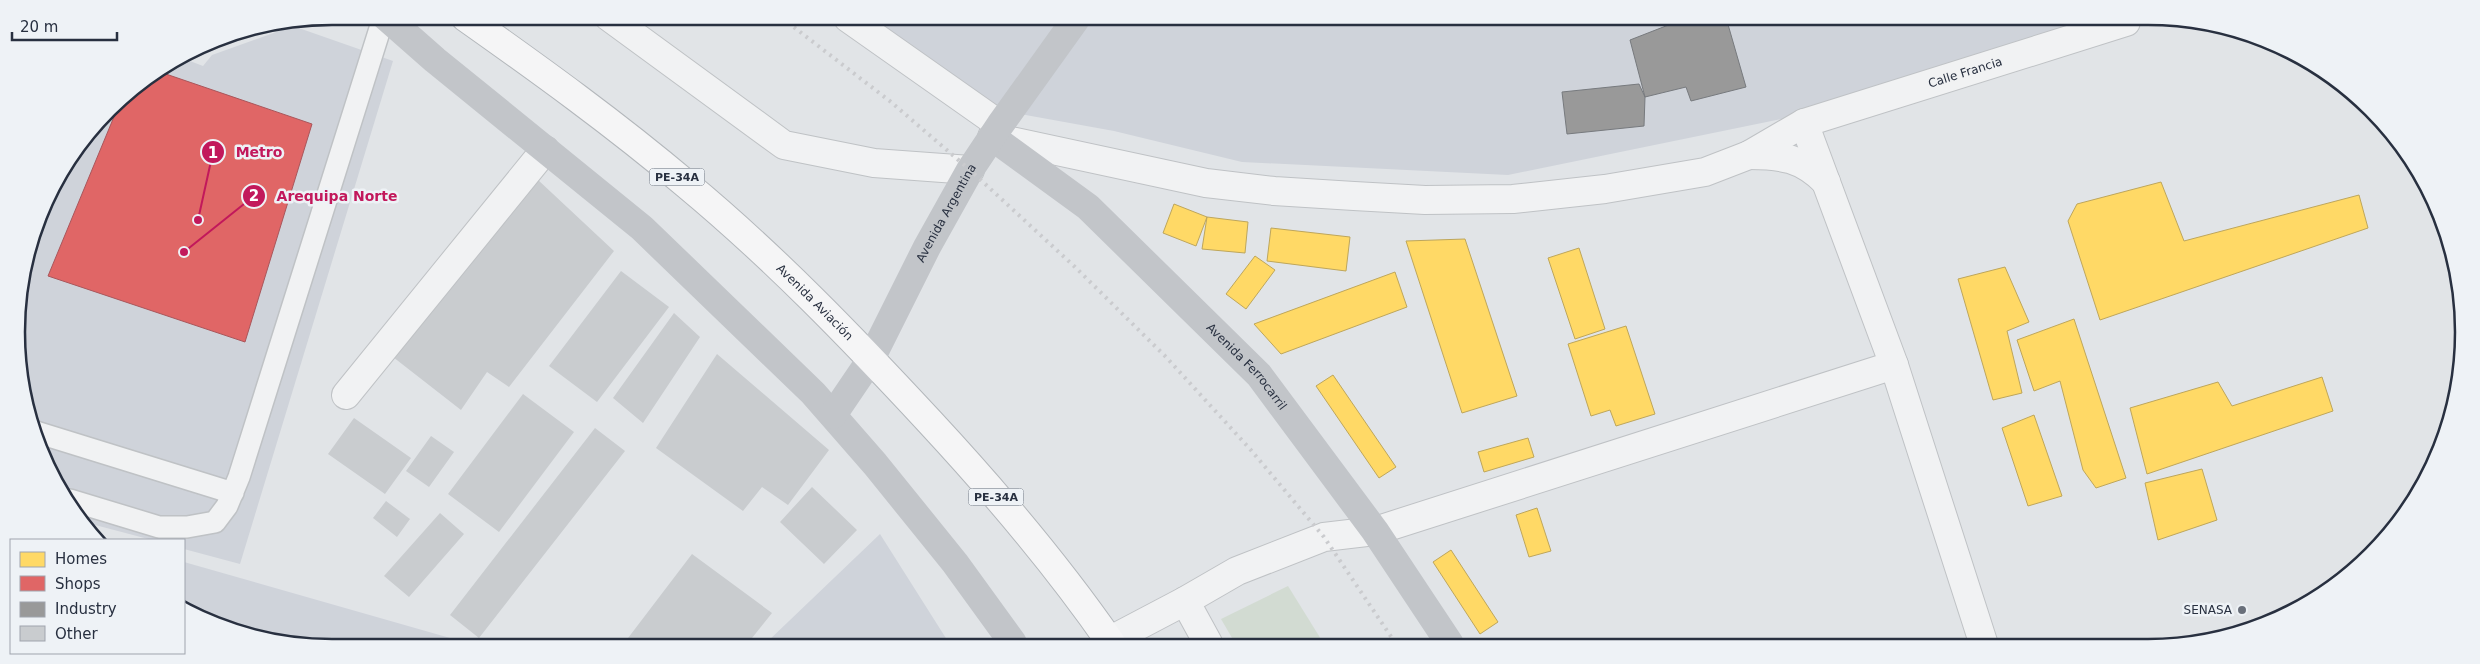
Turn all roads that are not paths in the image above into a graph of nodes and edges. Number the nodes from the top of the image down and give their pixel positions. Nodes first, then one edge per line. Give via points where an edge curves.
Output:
1 (381, 25) edge
2 (395, 25) edge
3 (476, 25) edge
4 (620, 25) edge
5 (857, 25) edge
6 (1072, 25) edge
7 (2116, 25) edge
8 (1804, 123) junction
9 (996, 131) junction
10 (545, 150) junction
11 (1748, 155) junction
12 (970, 170) junction
13 (1826, 182) junction
14 (871, 359) junction
15 (1894, 365) junction
16 (346, 395) dead end
17 (833, 415) junction
18 (42, 434) edge
19 (233, 493) junction
20 (76, 502) edge
21 (1375, 531) junction
22 (1184, 602) junction
23 (1009, 639) edge
24 (1108, 639) edge
25 (1116, 639) edge
26 (1206, 639) edge
27 (1447, 639) edge
28 (1982, 639) edge

1 - 19 lane
2 - 10 street
3 - 14 highway, Avenida Aviación / PE-34A via 564,87 687,185 770,260
4 - 12 street via 784,145 874,164
5 - 9 street
6 - 9 street, Avenida Argentina
7 - 8 street, Calle Francia
8 - 11 street, Calle Francia
8 - 13 street
9 - 11 street via 1206,183 1274,191 1425,200 1513,199 1605,189 1705,172
9 - 12 street, Avenida Argentina
9 - 21 street, Avenida Ferrocarril via 1088,206 1259,375
10 - 16 street
10 - 17 street via 642,228
11 - 13 street via 1772,155 1811,167
12 - 14 street, Avenida Argentina via 926,247
13 - 15 street
14 - 17 street, Avenida Argentina
14 - 24 highway, Avenida Aviación / PE-34A via 964,458 1036,544
15 - 21 street
15 - 28 street
17 - 23 street via 955,563
18 - 19 lane
19 - 20 lane via 214,522 187,527 159,528
21 - 22 street via 1316,541 1237,571
21 - 27 street, Avenida Ferrocarril
22 - 25 street
22 - 26 street

